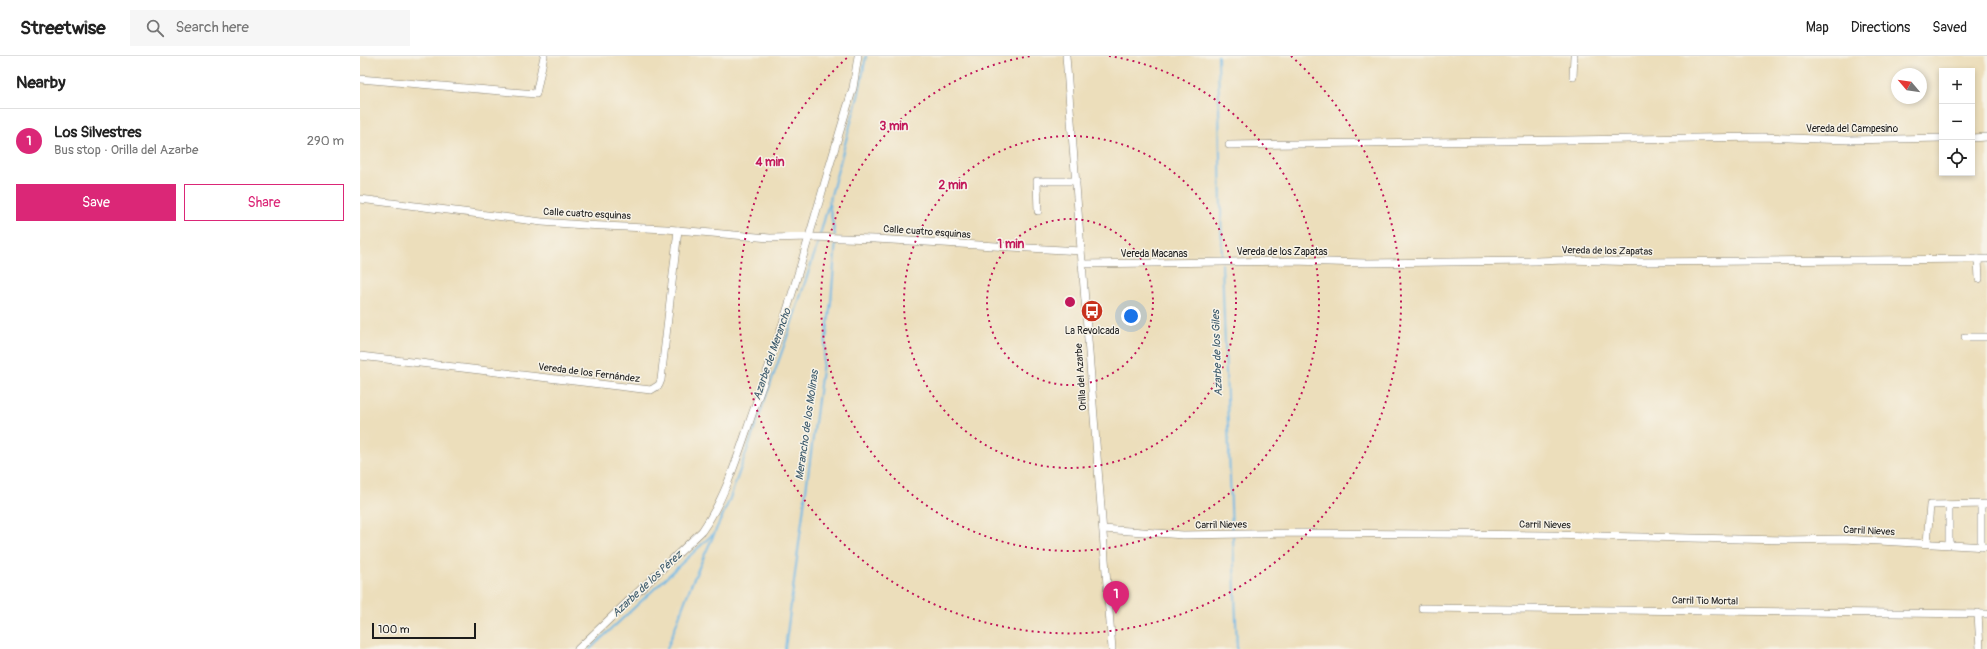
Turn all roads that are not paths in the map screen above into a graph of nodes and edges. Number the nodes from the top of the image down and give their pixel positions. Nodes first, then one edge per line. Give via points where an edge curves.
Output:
1 (544, 56) edge
2 (858, 56) edge
3 (1066, 56) edge
4 (1574, 56) edge
5 (1573, 77) dead end
6 (360, 80) edge
7 (1939, 138) edge
8 (1975, 138) edge
9 (1987, 138) edge
10 (1229, 145) dead end
11 (1076, 181) junction
12 (360, 200) edge
13 (1038, 210) dead end
14 (678, 230) junction
15 (815, 237) junction
16 (1081, 251) junction
17 (1978, 259) junction
18 (1987, 259) edge
19 (1226, 263) joint
20 (1082, 264) junction
21 (1979, 279) dead end
22 (1987, 336) edge
23 (1965, 337) dead end
24 (360, 356) edge
25 (1984, 504) edge
26 (1949, 505) junction
27 (1102, 529) junction
28 (1927, 543) junction
29 (1949, 544) junction
30 (1984, 547) edge
31 (1422, 608) dead end
32 (1978, 614) junction
33 (1987, 614) edge
34 (1983, 641) edge
35 (578, 649) edge
36 (1112, 649) edge
37 (1980, 649) edge

1 - 6 street via 536,94
2 - 15 street via 853,88 830,161
3 - 11 street, Orilla del Azarbe
4 - 5 street
7 - 10 street, Vereda del Campesino via 1848,140 1762,137
8 - 9 street
11 - 13 street via 1038,181
11 - 16 street, Orilla del Azarbe
12 - 14 street, Calle cuatro esquinas via 542,222
14 - 15 street, Calle cuatro esquinas via 770,238
14 - 24 street, Vereda de los Fernández via 661,380 660,384 651,390
15 - 16 street, Calle cuatro esquinas
15 - 35 street via 736,461 715,512 702,531
16 - 20 street, Orilla del Azarbe
17 - 18 street, Vereda de los Zapatas
17 - 19 street, Vereda de los Zapatas
17 - 21 street
19 - 20 street, Vereda Macanas
20 - 27 street, Orilla del Azarbe
22 - 23 street
25 - 26 street
25 - 30 street
26 - 28 street via 1930,505
26 - 29 street
27 - 28 street, Carril Nieves via 1183,535 1547,535 1843,539
27 - 36 street, Orilla del Azarbe
28 - 29 street, Carril Nieves
29 - 30 street, Carril Nieves
31 - 32 street, Carril Tio Mortal
32 - 33 street, Carril Tio Mortal
32 - 34 street
34 - 37 street

